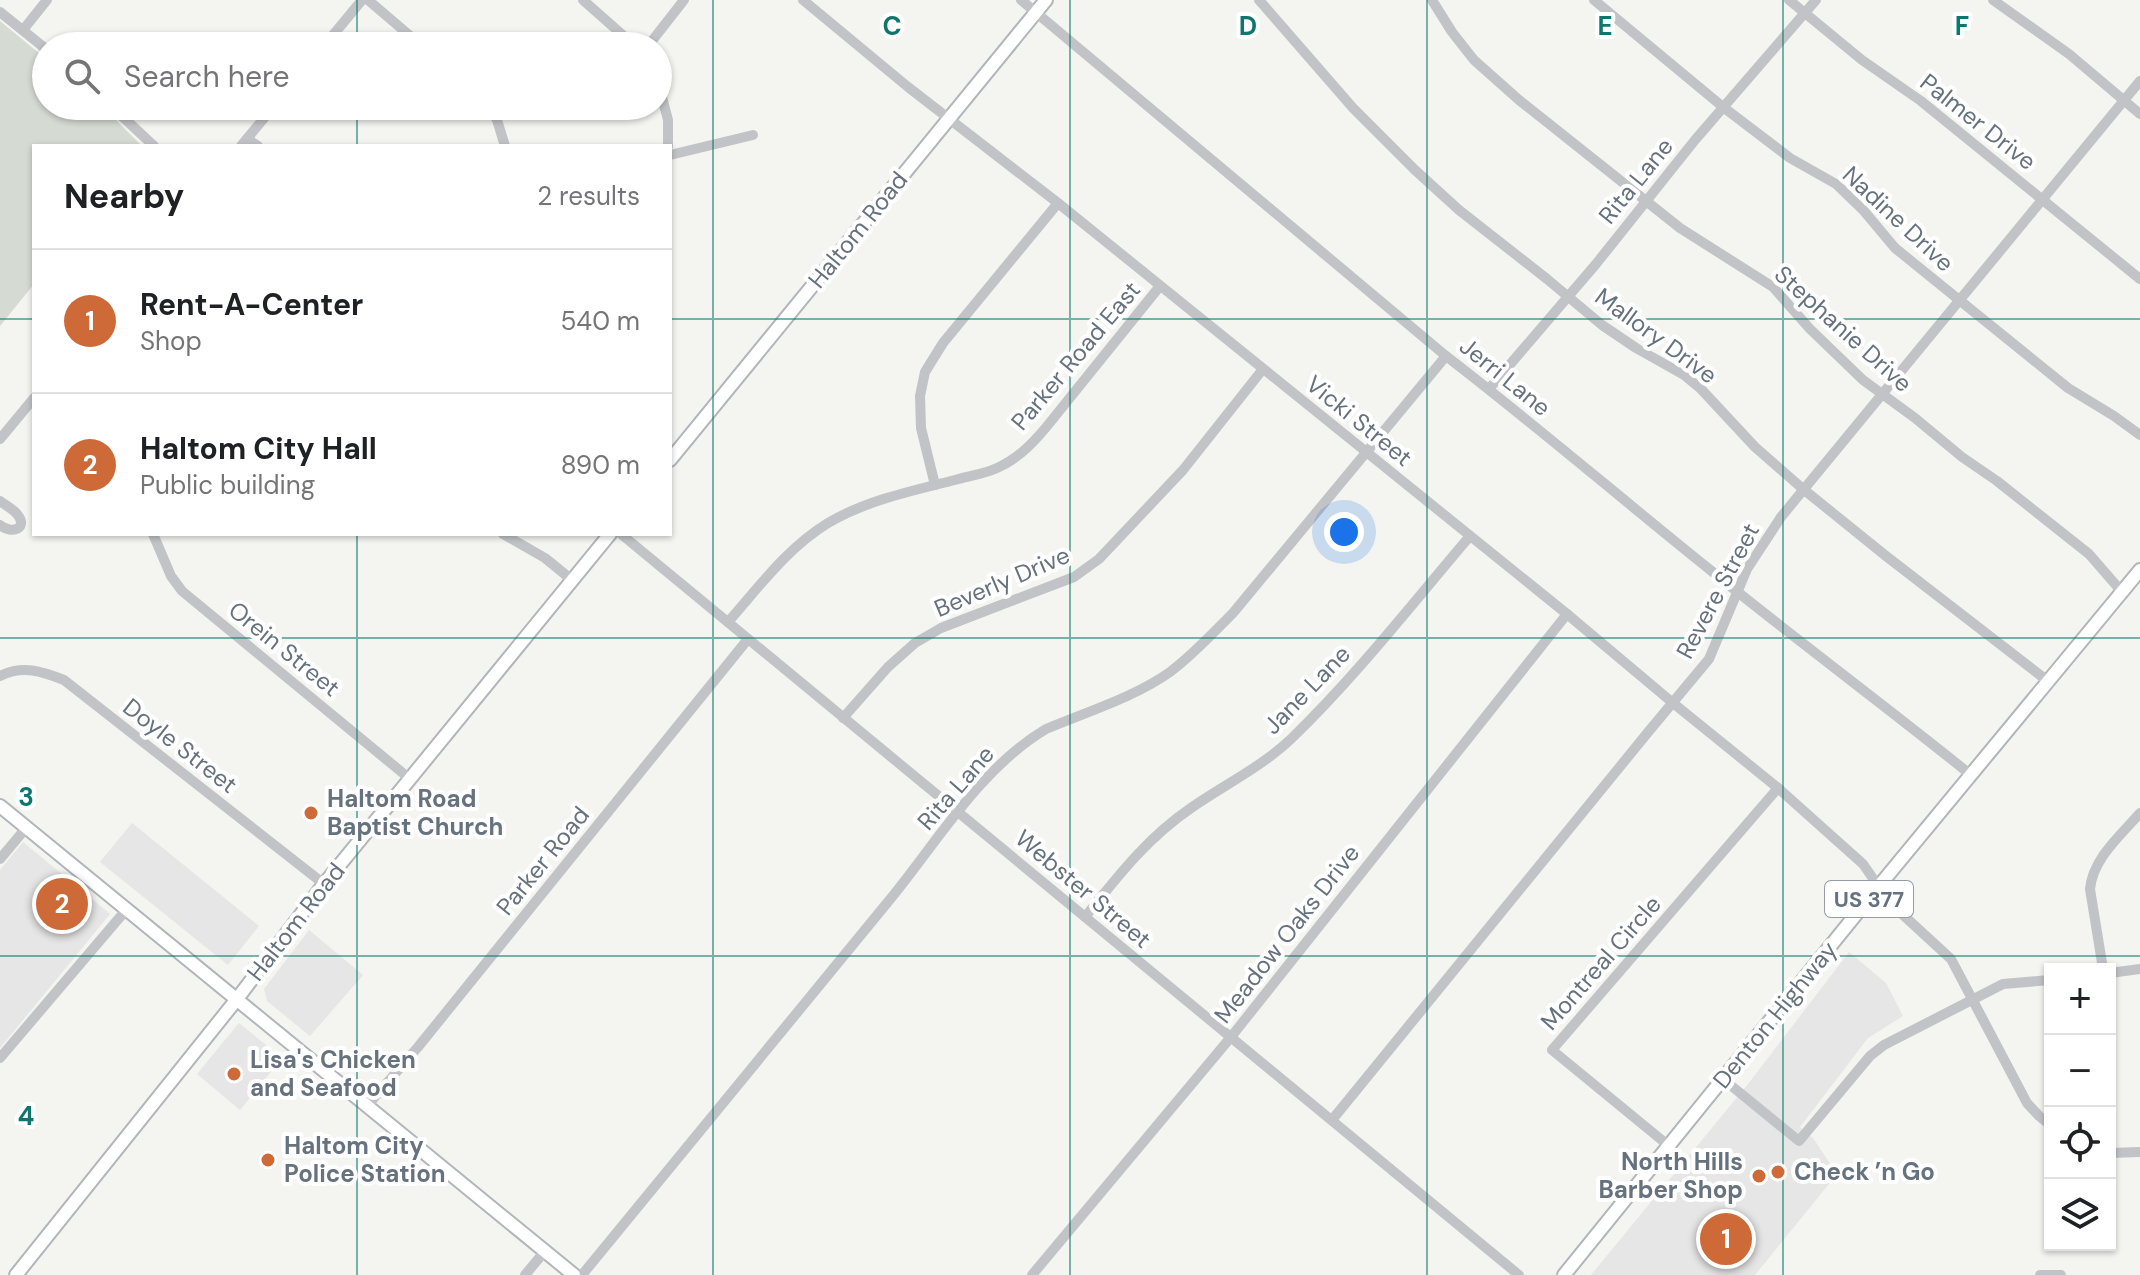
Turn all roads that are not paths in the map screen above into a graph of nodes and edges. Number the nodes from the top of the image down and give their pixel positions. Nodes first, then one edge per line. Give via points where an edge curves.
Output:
1 (47, 0) edge
2 (365, 0) edge
3 (583, 0) edge
4 (684, 0) edge
5 (803, 0) edge
6 (1021, 0) edge
7 (1046, 0) edge
8 (1259, 0) edge
9 (1432, 0) edge
10 (1594, 0) edge
11 (1789, 0) edge
12 (1816, 0) edge
13 (1993, 0) edge
14 (0, 12) edge
15 (1036, 12) junction
16 (1805, 13) junction
17 (23, 30) junction
18 (336, 32) edge
19 (405, 32) edge
20 (619, 32) edge
21 (659, 32) edge
22 (32, 37) edge
23 (2140, 81) edge
24 (2124, 101) junction
25 (1723, 107) junction
26 (2140, 114) edge
27 (949, 119) junction
28 (126, 120) edge
29 (262, 120) edge
30 (497, 120) edge
31 (668, 120) edge
32 (753, 135) dead end
33 (244, 142) edge
34 (152, 144) edge
35 (504, 144) edge
36 (668, 144) edge
37 (672, 155) edge
38 (2044, 199) junction
39 (1646, 201) junction
40 (1058, 203) junction
41 (2140, 279) edge
42 (1160, 286) junction
43 (1568, 296) junction
44 (1959, 300) junction
45 (1446, 356) junction
46 (1263, 369) junction
47 (1489, 389) junction
48 (1882, 394) junction
49 (32, 400) edge
50 (2140, 435) edge
51 (0, 439) edge
52 (1366, 452) junction
53 (672, 458) edge
54 (935, 485) junction
55 (1803, 489) junction
56 (0, 501) edge
57 (0, 525) edge
58 (154, 536) edge
59 (506, 536) edge
60 (608, 536) edge
61 (623, 536) edge
62 (1470, 536) junction
63 (2140, 570) edge
64 (572, 580) junction
65 (1737, 592) junction
66 (2122, 592) junction
67 (1567, 614) junction
68 (728, 622) junction
69 (748, 639) junction
70 (0, 676) edge
71 (2049, 682) junction
72 (1673, 703) junction
73 (843, 718) junction
74 (1971, 775) junction
75 (410, 779) junction
76 (1778, 788) junction
77 (0, 806) edge
78 (958, 812) junction
79 (2140, 813) edge
80 (26, 828) junction
81 (0, 859) edge
82 (324, 884) junction
83 (1879, 886) junction
84 (126, 910) junction
85 (1085, 917) junction
86 (2102, 963) edge
87 (2140, 969) edge
88 (2116, 972) edge
89 (2044, 981) edge
90 (1973, 998) junction
91 (237, 999) junction
92 (1231, 1037) junction
93 (0, 1058) edge
94 (1723, 1079) junction
95 (367, 1106) junction
96 (1332, 1120) junction
97 (2044, 1120) edge
98 (1669, 1146) junction
99 (2140, 1152) edge
100 (2116, 1153) edge
101 (545, 1251) junction
102 (16, 1275) edge
103 (525, 1275) edge
104 (574, 1275) edge
105 (582, 1275) edge
106 (1032, 1275) edge
107 (1519, 1275) edge
108 (1564, 1275) edge
109 (2040, 1275) edge
110 (2061, 1275) edge

1 - 17 street
2 - 18 street
2 - 19 street
3 - 20 street
4 - 21 street
5 - 27 street, Vicki Street
6 - 15 street, Jerri Lane
7 - 15 main road, Haltom Road
8 - 43 street, Mallory Drive via 1415,170
9 - 39 street, Stephanie Drive via 1474,60
10 - 25 street, Nadine Drive
11 - 16 street, Palmer Drive
12 - 16 street, Rita Lane
13 - 24 street
14 - 17 street
15 - 27 main road, Haltom Road
15 - 45 street, Jerri Lane
16 - 25 street, Rita Lane
16 - 38 street, Palmer Drive
17 - 22 street
23 - 24 street, Revere Street
24 - 26 street
24 - 38 street, Revere Street
25 - 39 street, Rita Lane
25 - 44 street, Nadine Drive via 1790,158 1836,184 1895,248
27 - 40 street, Vicki Street
27 - 53 main road, Haltom Road
28 - 34 street
29 - 33 street
30 - 35 street
31 - 36 street
32 - 37 street
38 - 41 street, Palmer Drive
38 - 44 street, Revere Street
39 - 43 street, Rita Lane
39 - 48 street, Stephanie Drive via 1773,287 1837,356
40 - 42 street, Vicki Street
40 - 54 street via 925,372 921,428
42 - 46 street, Vicki Street
42 - 54 street, Parker Road East via 1035,440 996,469
43 - 47 street, Rita Lane
43 - 55 street, Mallory Drive via 1602,325 1684,375
44 - 48 street, Revere Street
44 - 50 street, Nadine Drive via 2068,388
45 - 47 street, Jerri Lane
45 - 52 street, Rita Lane
46 - 52 street, Vicki Street
46 - 73 street, Beverly Drive via 1183,470 1099,559 1055,586 941,628 915,643
47 - 65 street, Jerri Lane
48 - 55 street, Revere Street
48 - 66 street, Stephanie Drive via 2089,554
49 - 51 street
52 - 62 street, Vicki Street
52 - 78 street, Rita Lane via 1233,613 1171,671 1032,737 994,769
54 - 68 street via 873,502 830,522 778,563
55 - 65 street, Revere Street via 1755,556
55 - 71 street, Mallory Drive
56 - 57 street via 21,522 13,531
58 - 75 street, Orein Street via 182,591
59 - 64 street
60 - 64 main road, Haltom Road
61 - 68 street, Webster Street
62 - 67 street, Vicki Street
62 - 85 street, Jane Lane via 1290,741 1150,840
63 - 66 main road, Denton Highway / US 377
64 - 75 main road, Haltom Road
65 - 72 street, Revere Street via 1709,659
65 - 74 street, Jerri Lane
66 - 71 main road, Denton Highway / US 377
67 - 72 street, Vicki Street
67 - 92 street, Meadow Oaks Drive
68 - 69 street, Webster Street
69 - 73 street, Webster Street
69 - 95 street, Parker Road
70 - 82 street, Doyle Street via 27,669 64,680
71 - 74 main road, Denton Highway / US 377
72 - 76 street, Vicki Street
72 - 96 street, Revere Street
73 - 78 street, Webster Street
74 - 83 main road, Denton Highway / US 377
75 - 82 main road, Haltom Road
76 - 83 street, Vicki Street via 1863,864
76 - 98 street, Montreal Circle via 1552,1050
77 - 80 main road
78 - 85 street, Webster Street
78 - 105 street, Rita Lane
79 - 86 street via 2091,878
80 - 81 street
80 - 84 main road
82 - 91 main road, Haltom Road
83 - 90 street, Vicki Street via 1890,903 1951,959
83 - 94 main road, Denton Highway / US 377
84 - 91 main road
84 - 93 street
85 - 92 street, Webster Street
87 - 88 street
89 - 90 street via 2003,984
90 - 94 street via 1870,1056 1799,1141
90 - 97 street, Vicki Street via 2027,1103
91 - 95 main road
91 - 102 main road, Haltom Road
92 - 96 street, Webster Street
92 - 106 street, Meadow Oaks Drive
94 - 98 main road, Denton Highway / US 377
95 - 101 main road
96 - 107 street, Webster Street
98 - 108 main road, Denton Highway / US 377
99 - 100 street
101 - 103 street
101 - 104 main road
109 - 110 street

